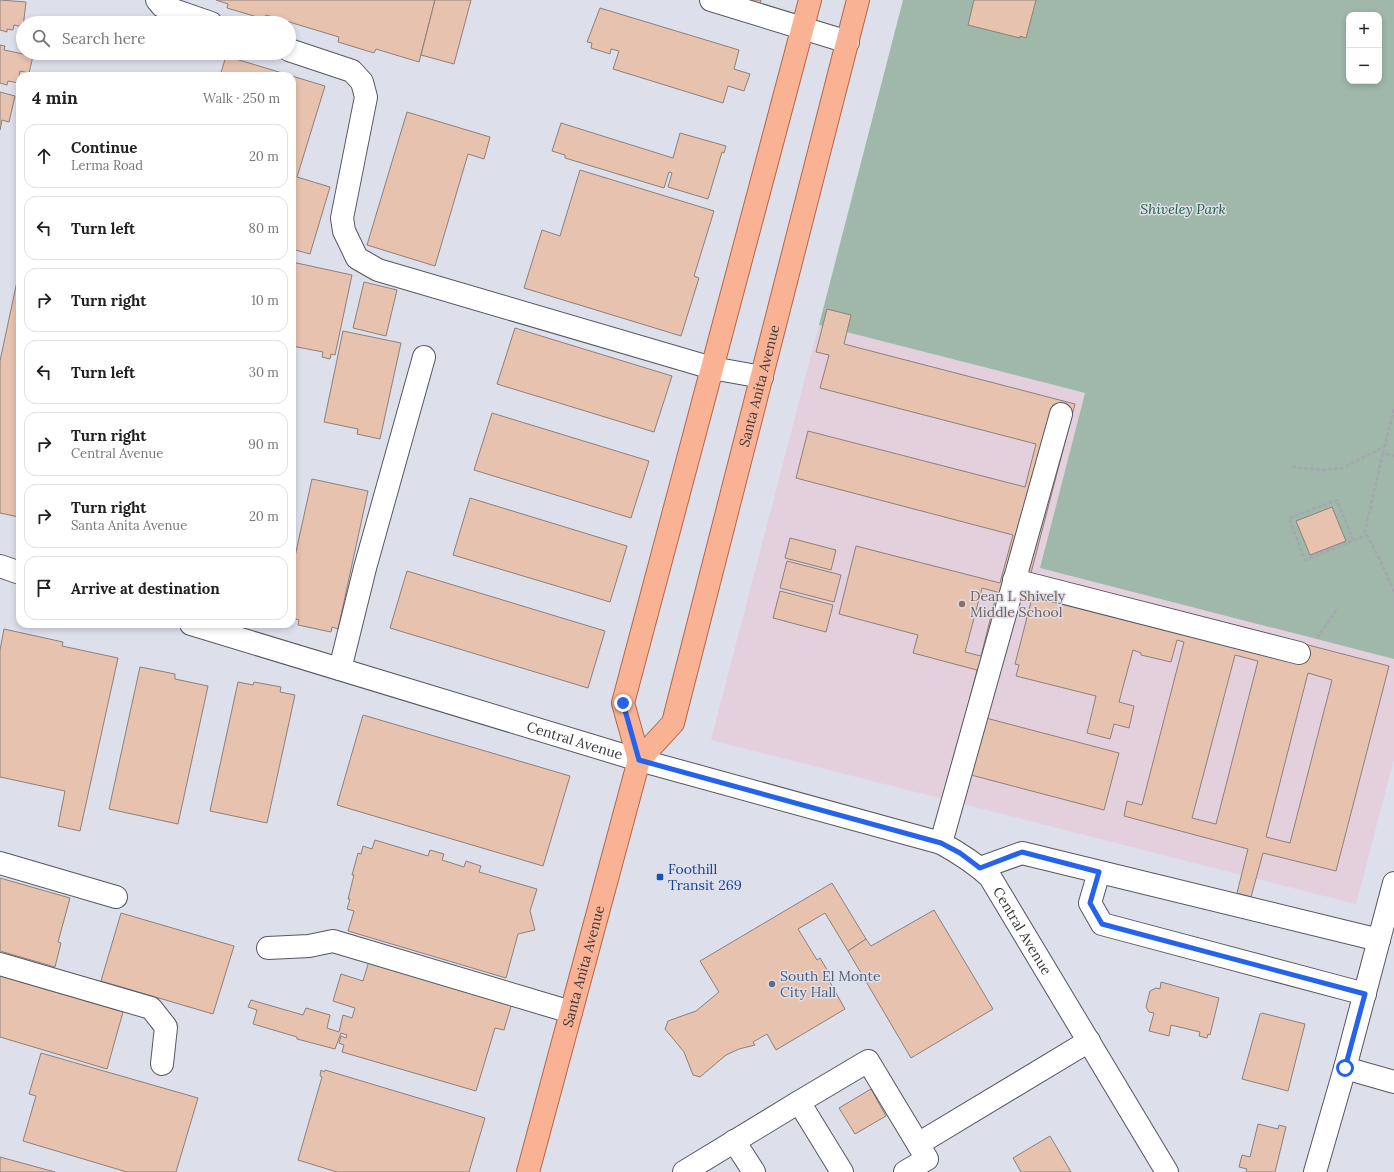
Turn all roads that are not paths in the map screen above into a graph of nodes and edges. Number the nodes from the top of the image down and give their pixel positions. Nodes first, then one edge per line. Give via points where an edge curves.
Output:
1 (157, 0) edge
2 (711, 0) edge
3 (810, 0) edge
4 (858, 0) edge
5 (191, 16) edge
6 (803, 27) junction
7 (848, 42) junction
8 (296, 52) edge
9 (424, 357) dead end
10 (712, 368) junction
11 (762, 377) junction
12 (1061, 414) dead end
13 (0, 566) edge
14 (16, 571) edge
15 (1014, 580) junction
16 (218, 628) edge
17 (239, 631) edge
18 (1299, 653) dead end
19 (340, 669) junction
20 (639, 760) junction
21 (941, 843) junction
22 (0, 863) edge
23 (980, 868) junction
24 (1099, 872) junction
25 (1394, 883) edge
26 (116, 897) dead end
27 (1379, 940) junction
28 (268, 948) dead end
29 (0, 964) edge
30 (1365, 994) junction
31 (571, 1012) junction
32 (1089, 1041) junction
33 (162, 1064) dead end
34 (1345, 1068) junction
35 (1394, 1082) edge
36 (799, 1102) junction
37 (734, 1141) junction
38 (918, 1144) junction
39 (528, 1172) edge
40 (684, 1172) edge
41 (754, 1172) edge
42 (842, 1172) edge
43 (905, 1172) edge
44 (1167, 1172) edge
45 (1315, 1172) edge

1 - 5 street via 162,6
2 - 6 street
3 - 6 main road
4 - 7 main road, Santa Anita Avenue
6 - 7 street
6 - 10 main road
7 - 11 main road, Santa Anita Avenue
8 - 10 street via 352,71 362,82 366,97 342,218 344,231 357,258 378,270
9 - 19 street via 365,568
10 - 11 street
10 - 20 main road via 623,703
11 - 20 main road, Santa Anita Avenue via 673,723
12 - 15 street
13 - 14 street
15 - 18 street
15 - 21 street
16 - 17 street, Central Avenue
17 - 19 street, Central Avenue
19 - 20 street, Central Avenue
20 - 21 street, Central Avenue
20 - 31 main road, Santa Anita Avenue
21 - 23 street, Central Avenue
22 - 26 street
23 - 24 street via 1022,852
23 - 32 street, Central Avenue via 990,877
24 - 27 street
24 - 30 street via 1090,903 1102,924
25 - 27 street
27 - 30 street
28 - 31 street via 308,946 333,941
29 - 33 street via 151,1008 166,1027
30 - 34 street
31 - 39 main road, Santa Anita Avenue
32 - 38 street
32 - 44 street, Central Avenue
34 - 35 street
34 - 45 street
36 - 37 street
36 - 38 street via 868,1061
36 - 42 street
37 - 40 street
37 - 41 street
38 - 43 street via 927,1159

